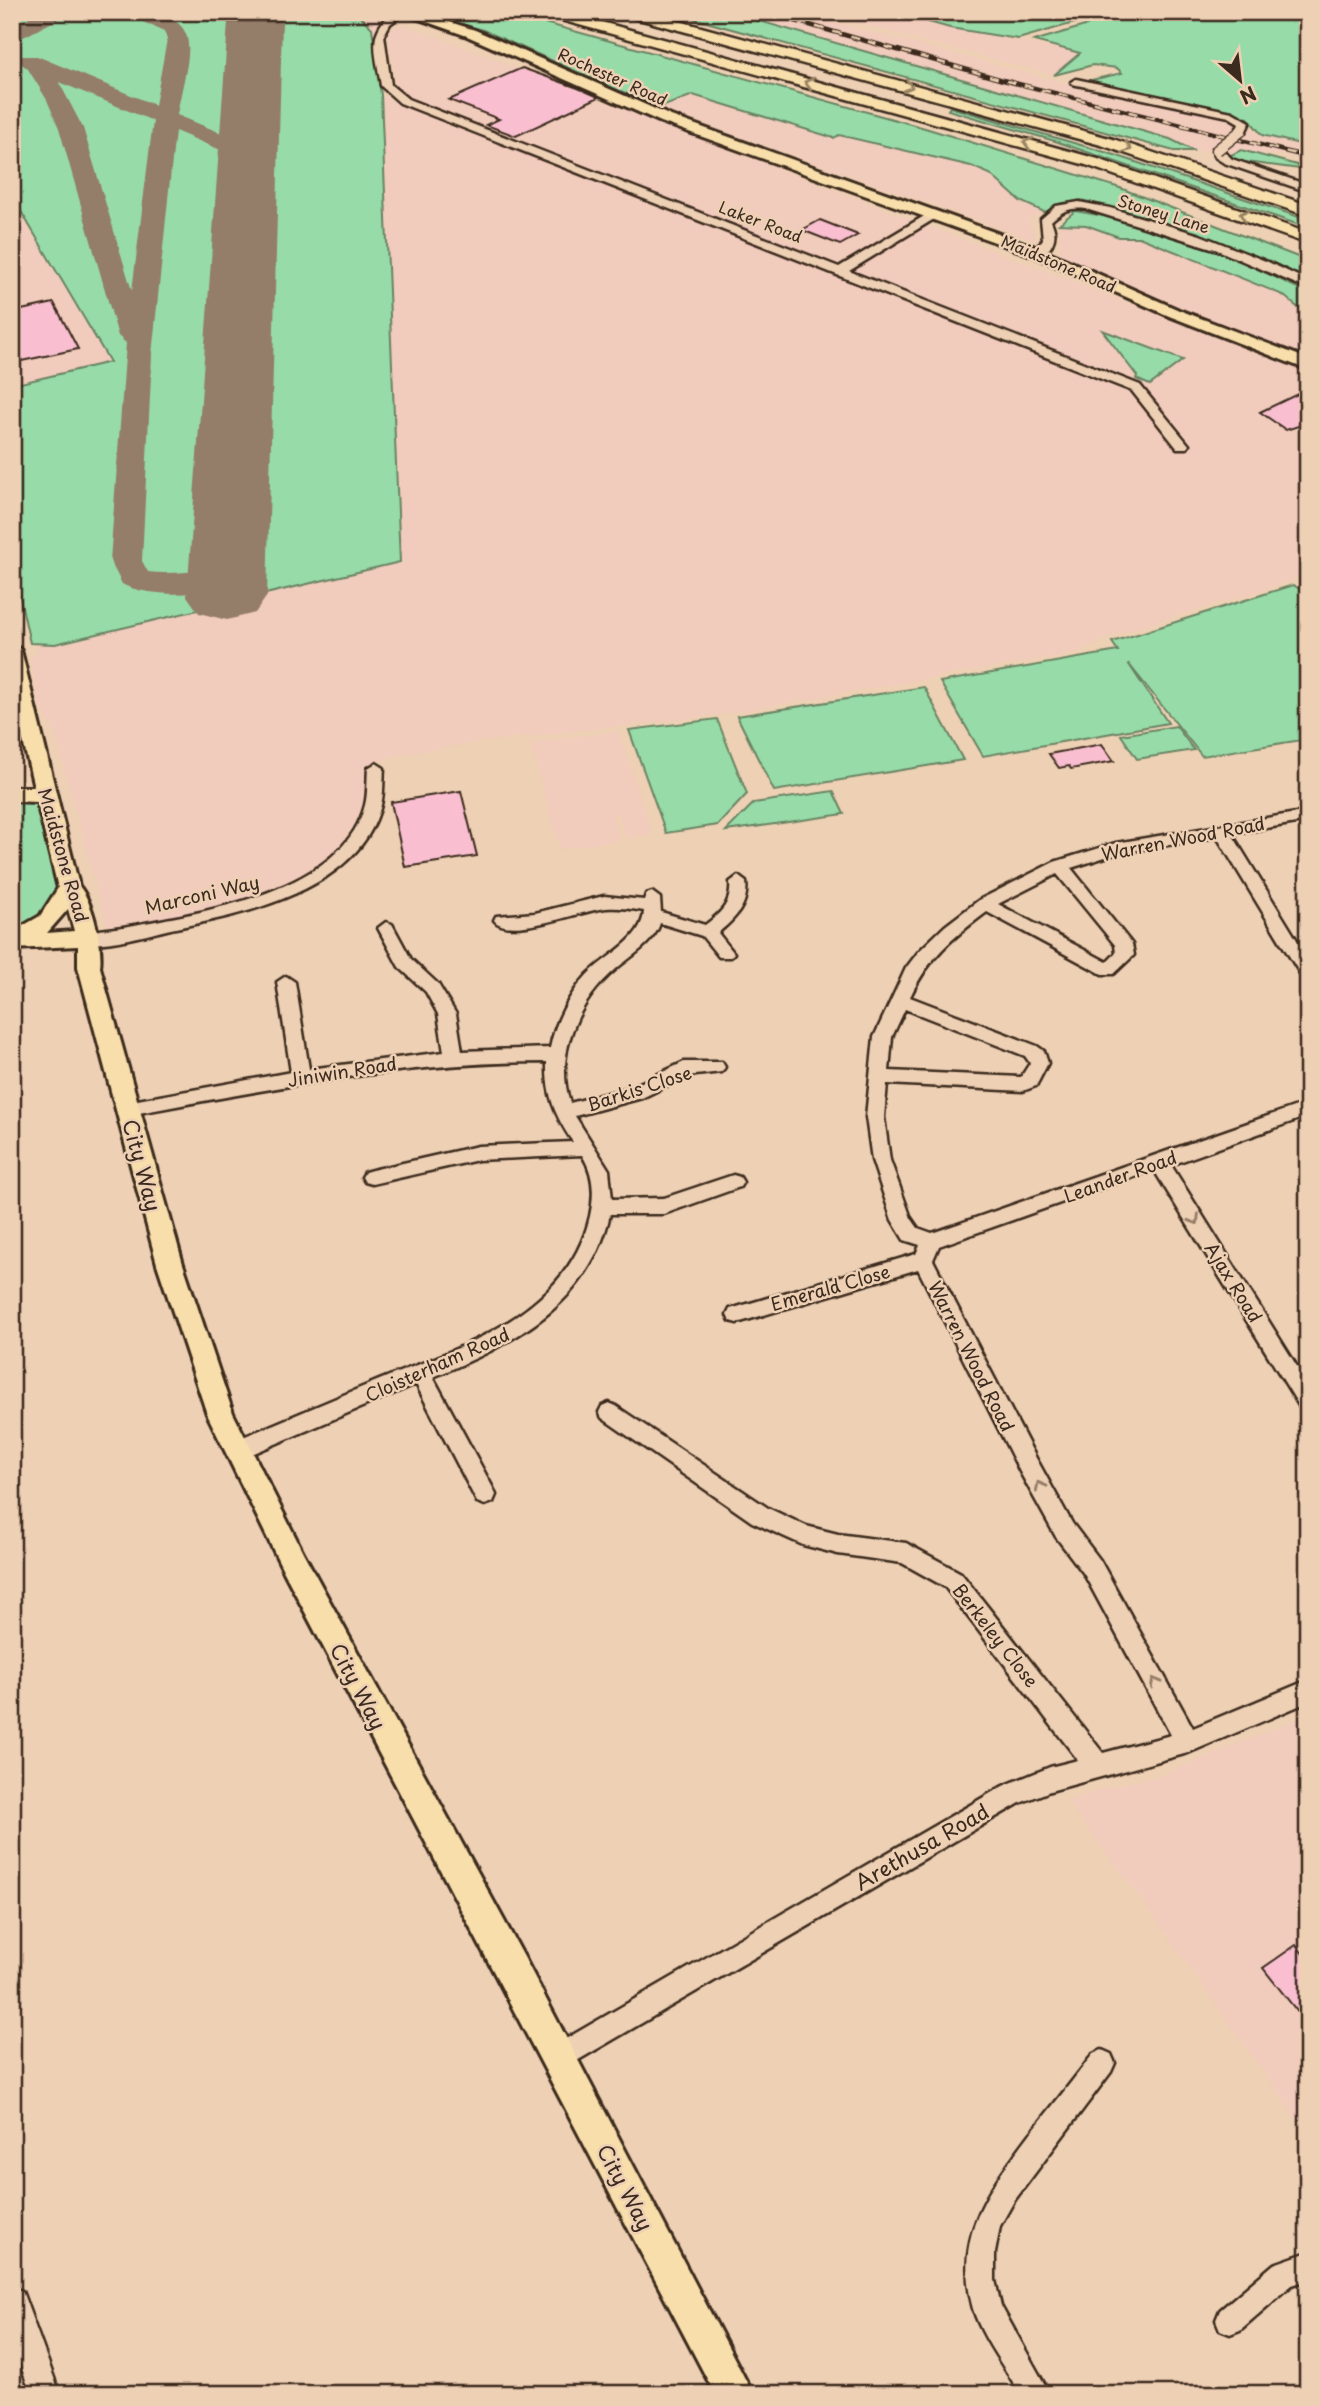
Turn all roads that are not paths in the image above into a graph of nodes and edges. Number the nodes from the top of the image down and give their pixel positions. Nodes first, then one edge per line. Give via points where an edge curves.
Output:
1 (403, 12) edge
2 (548, 12) edge
3 (629, 12) edge
4 (1076, 82) dead end
5 (808, 169) joint
6 (1308, 189) edge
7 (1308, 211) edge
8 (935, 214) junction
9 (1308, 239) edge
10 (1039, 253) junction
11 (841, 271) junction
12 (1308, 286) edge
13 (1308, 365) edge
14 (1182, 445) dead end
15 (12, 650) edge
16 (376, 768) dead end
17 (12, 794) edge
18 (47, 799) junction
19 (1308, 816) edge
20 (1221, 830) junction
21 (1059, 866) junction
22 (738, 882) dead end
23 (69, 888) junction
24 (985, 904) junction
25 (652, 907) junction
26 (502, 920) dead end
27 (386, 928) dead end
28 (708, 932) junction
29 (88, 938) junction
30 (12, 941) edge
31 (42, 943) junction
32 (725, 953) dead end
33 (89, 967) junction
34 (1308, 973) edge
35 (286, 982) dead end
36 (900, 1000) junction
37 (454, 1055) junction
38 (558, 1055) junction
39 (716, 1067) dead end
40 (301, 1077) junction
41 (880, 1077) junction
42 (128, 1108) junction
43 (1308, 1109) edge
44 (563, 1112) junction
45 (585, 1147) junction
46 (1159, 1162) junction
47 (372, 1177) dead end
48 (733, 1182) dead end
49 (603, 1207) junction
50 (928, 1251) junction
51 (737, 1315) dead end
52 (420, 1372) junction
53 (1308, 1403) edge
54 (609, 1412) dead end
55 (237, 1450) junction
56 (485, 1495) dead end
57 (1308, 1691) edge
58 (1188, 1742) junction
59 (1098, 1766) junction
60 (559, 2057) junction
61 (1102, 2063) dead end
62 (1308, 2266) edge
63 (12, 2301) edge
64 (1230, 2320) dead end
65 (46, 2394) edge
66 (736, 2394) edge
67 (1036, 2394) edge

1 - 5 main road, Rochester Road via 471,33 647,112
1 - 11 street, Laker Road via 386,22 379,36 386,86 404,101
9 -> 2 highway via 1079,158
3 -> 7 highway via 1096,138
4 - 6 street, bridge via 1232,115 1245,122 1241,131 1217,150 1220,156
5 - 8 main road, Maidstone Road
8 - 10 main road, Maidstone Road
8 - 11 street
10 - 12 street, Stoney Lane via 1049,241 1045,221 1057,209 1082,206 1223,248
10 - 13 main road, Maidstone Road via 1174,313
11 - 14 street, Laker Road via 1136,388
15 - 18 main road, Maidstone Road
16 - 29 street, Marconi Way via 374,800 357,837 308,881 235,911
17 - 18 main road via 37,794
18 - 23 main road, Maidstone Road
19 - 20 street, Warren Wood Road
20 - 21 street, Warren Wood Road via 1116,848
20 - 34 street
21 - 24 street, Warren Wood Road
21 - 24 street via 1123,944 1125,955 1108,970
22 - 28 street via 741,893 733,909
23 - 29 main road, Maidstone Road
23 - 30 main road via 53,918
24 - 36 street, Warren Wood Road via 925,955
25 - 26 street via 604,902 535,919
25 - 28 street
25 - 38 street, Cloisterham Road via 649,928 642,938 590,983 570,1014
27 - 37 street via 405,963 432,988 447,1014
28 - 32 street
29 - 31 main road
29 - 33 main road, City Way
30 - 31 main road
31 - 33 main road via 70,953
33 - 42 main road, City Way
35 - 40 street
36 - 41 street, Warren Wood Road via 883,1037
36 - 41 street via 1031,1051 1039,1063 1030,1081 1023,1084
37 - 38 street, Jiniwin Road
37 - 40 street, Jiniwin Road
38 - 44 street, Cloisterham Road via 556,1090
39 - 44 street, Barkis Close via 684,1069 636,1093
40 - 42 street, Jiniwin Road
41 - 50 street, Warren Wood Road via 875,1117 881,1160 902,1220
42 - 55 main road, City Way via 188,1322
43 - 46 street, Leander Road
44 - 45 street, Cloisterham Road
45 - 47 street via 478,1153 400,1175
45 - 49 street, Cloisterham Road via 602,1178
46 - 50 street, Leander Road
46 -> 53 street, Ajax Road
48 - 49 street via 664,1206
49 - 52 street, Cloisterham Road via 582,1264 550,1302 506,1335
50 - 51 street, Emerald Close
58 -> 50 street, Warren Wood Road via 1092,1567 1040,1487
52 - 55 street, Cloisterham Road
52 - 56 street
54 - 59 street, Berkeley Close via 760,1515 803,1535 906,1553 945,1574 964,1592
55 - 60 main road, City Way
57 - 58 street, Arethusa Road
58 - 59 street, Arethusa Road
59 - 60 street, Arethusa Road via 1012,1794
60 - 66 main road, City Way
61 - 67 street via 1004,2191 987,2223 981,2253 988,2311
62 - 64 street via 1284,2274
63 - 65 street

